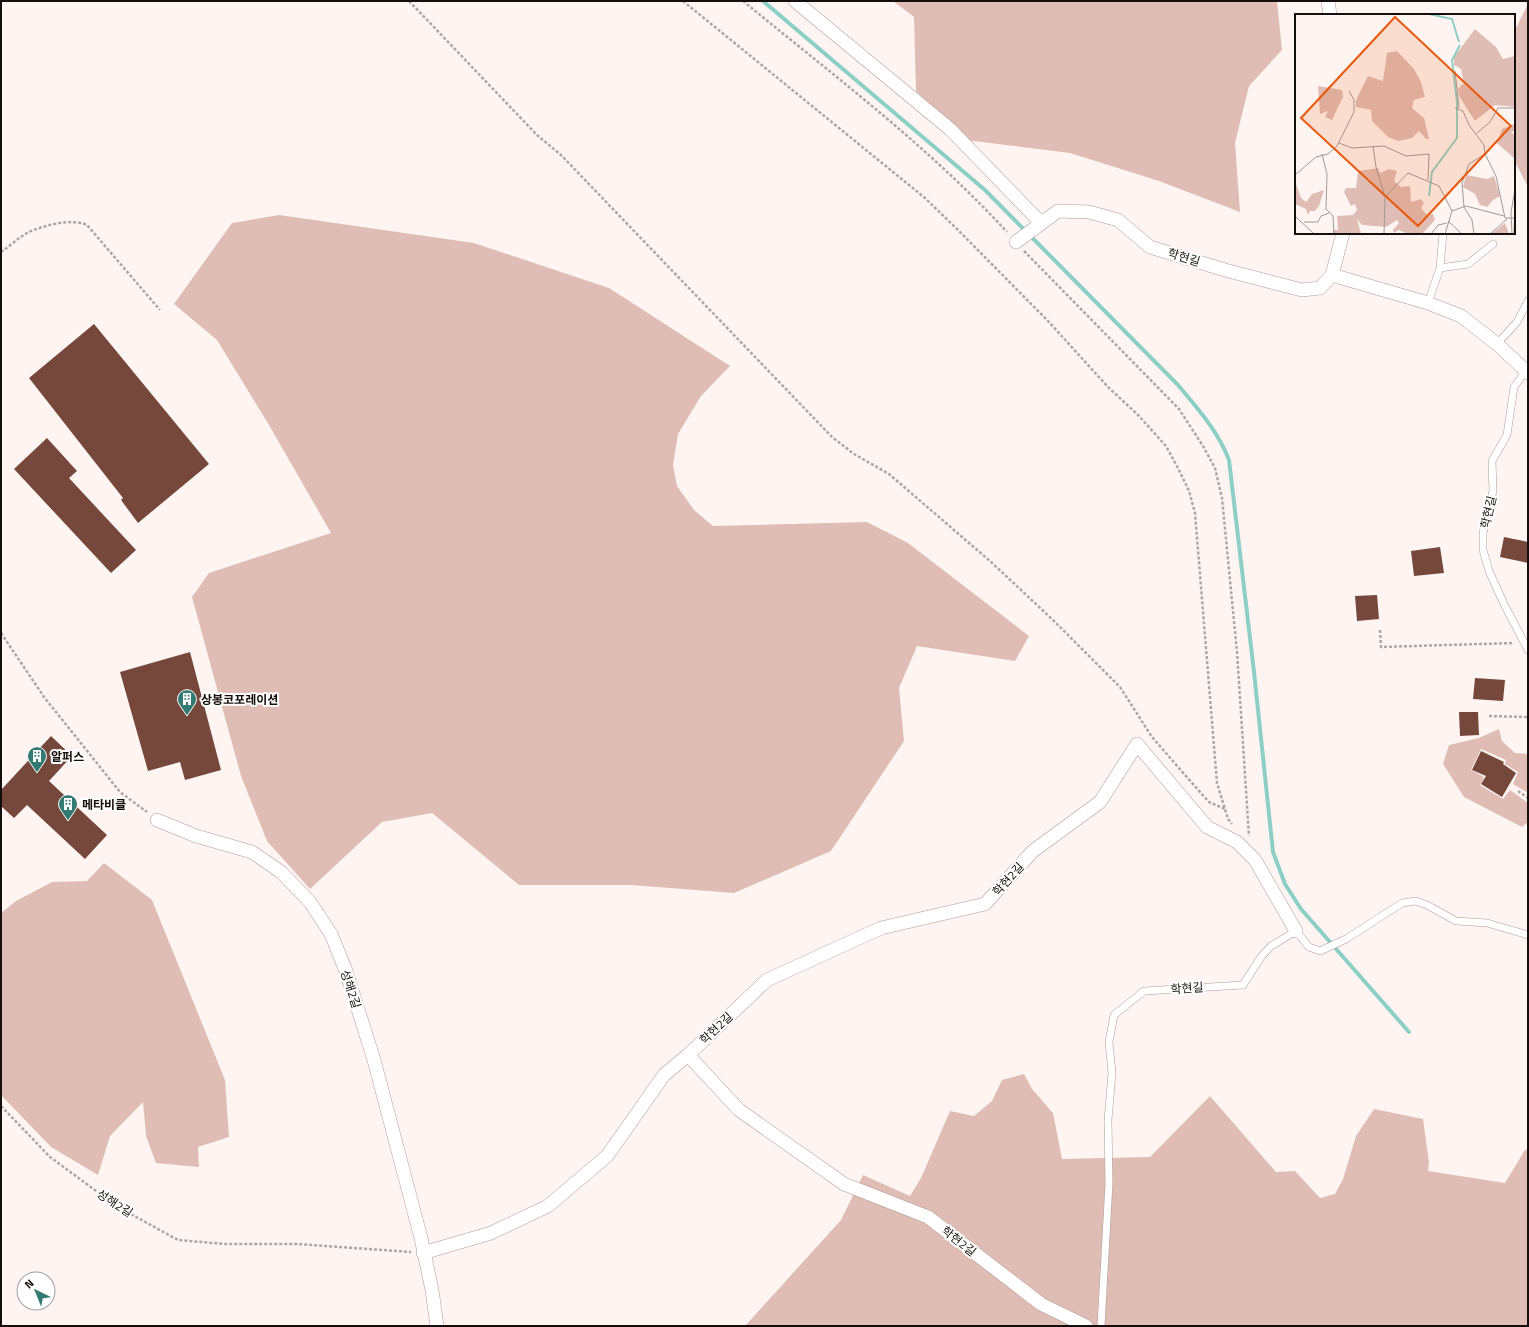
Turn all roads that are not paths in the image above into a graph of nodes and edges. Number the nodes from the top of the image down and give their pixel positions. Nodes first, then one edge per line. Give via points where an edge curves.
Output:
1 (795, 1) edge
2 (1328, 1) edge
3 (1330, 14) edge
4 (1041, 222) junction
5 (1343, 234) edge
6 (1443, 234) edge
7 (1016, 242) road end
8 (1493, 244) dead end
9 (1440, 268) junction
10 (1332, 276) junction
11 (1528, 301) edge
12 (1428, 304) junction
13 (1497, 344) junction
14 (1527, 373) edge
15 (1528, 650) edge
16 (157, 820) road end
17 (1296, 931) junction
18 (1528, 935) edge
19 (688, 1055) junction
20 (423, 1253) junction
21 (437, 1326) edge
22 (1086, 1326) edge
23 (1101, 1326) edge

1 - 4 street via 950,129
2 - 3 street
4 - 7 street, 학현길
4 - 10 street, 학현길 via 1058,211 1090,212 1118,220 1150,247 1302,290 1320,288
5 - 10 street
6 - 9 lane
8 - 9 lane via 1468,264
9 - 12 lane
10 - 12 street, 학현길
11 - 13 lane via 1517,322
12 - 13 street, 학현길 via 1461,316
13 - 14 street, 학현길
14 - 15 lane, 학현길 via 1514,387 1507,435 1492,461 1493,491 1483,533 1483,550 1504,604
16 - 20 street, 성해2길 via 196,836 252,852 281,872 310,902 331,934 346,971 374,1060
17 - 18 lane via 1309,947 1320,951 1346,939 1402,903 1416,901 1456,921 1487,923
17 - 19 street, 학현2길 via 1255,860 1237,842 1207,827 1137,744 1100,802 1033,851 985,904 881,928 767,980
17 - 23 lane, 학현길 via 1271,946 1243,985 1144,991 1114,1015 1109,1042 1112,1073 1108,1120 1109,1183
19 - 20 street via 664,1075 607,1156 548,1206 491,1234
19 - 22 street, 학현2길 via 739,1110 844,1184 928,1217 1041,1304
20 - 21 street, 성해2길

